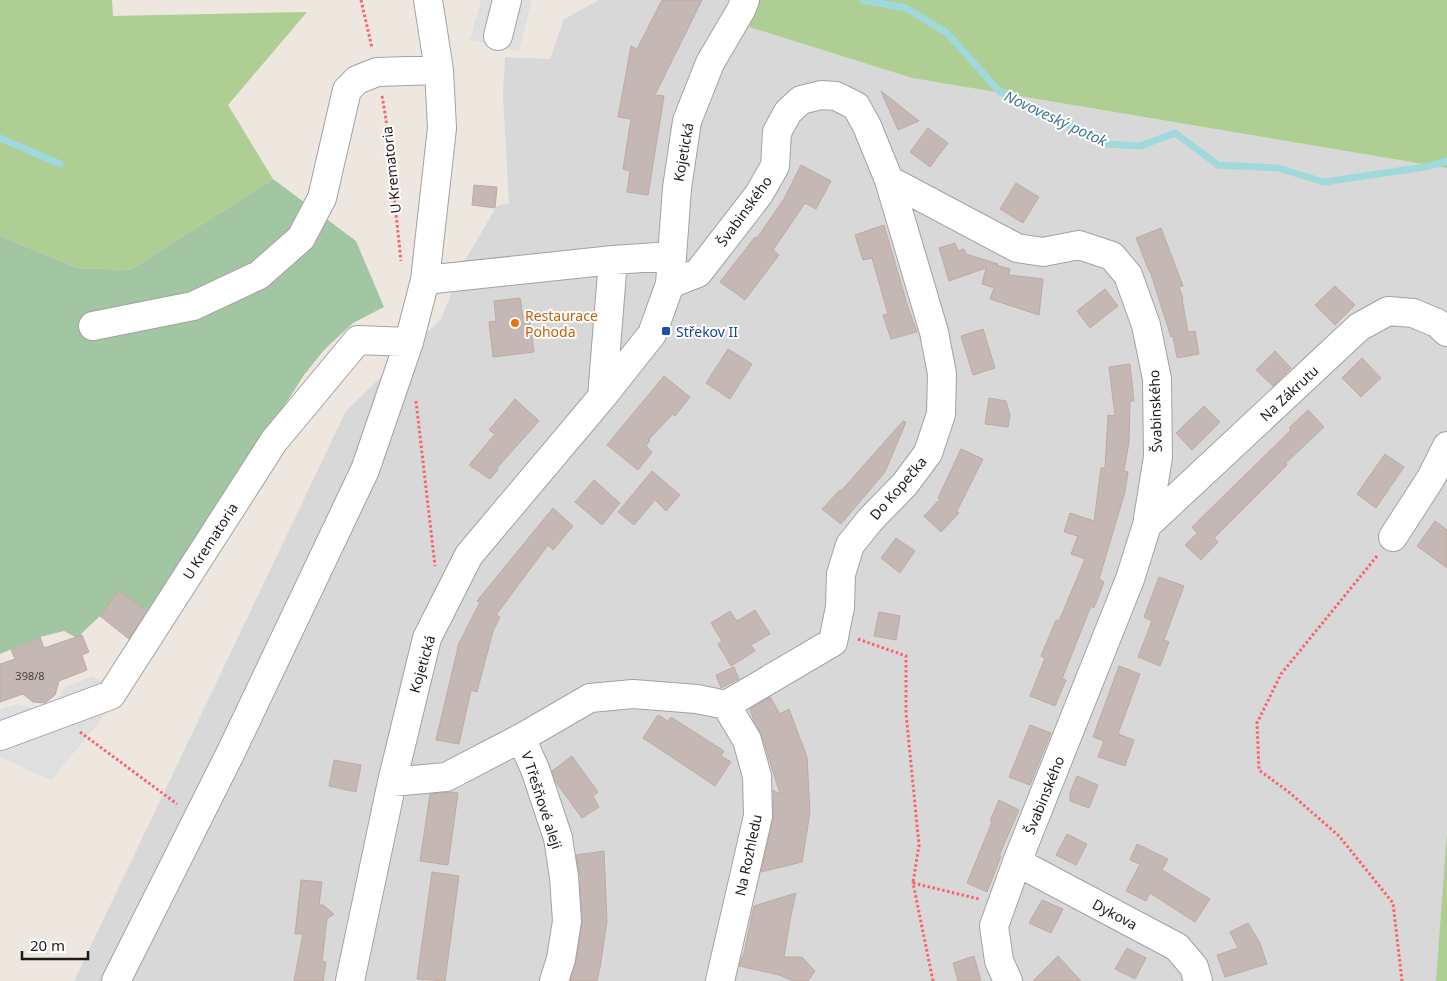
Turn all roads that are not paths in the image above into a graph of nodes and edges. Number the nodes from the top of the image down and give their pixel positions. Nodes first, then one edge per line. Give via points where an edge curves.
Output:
1 (428, 0) edge
2 (507, 0) edge
3 (745, 0) edge
4 (498, 36) dead end
5 (439, 70) junction
6 (889, 180) junction
7 (672, 256) junction
8 (613, 260) junction
9 (424, 280) junction
10 (670, 284) junction
11 (93, 326) dead end
12 (1447, 332) edge
13 (409, 342) junction
14 (602, 397) junction
15 (1447, 446) edge
16 (1147, 525) junction
17 (1393, 536) road end
18 (726, 705) junction
19 (0, 736) edge
20 (521, 738) junction
21 (392, 782) junction
22 (1017, 862) junction
23 (116, 981) edge
24 (350, 981) edge
25 (554, 981) edge
26 (720, 981) edge
27 (1008, 981) edge
28 (1198, 981) edge

1 - 5 street
2 - 4 street
3 - 7 street, Kojetická via 710,62 687,121 677,188
5 - 9 street via 442,128
5 - 11 street via 377,72 357,80 347,90 322,198 301,238 259,275 193,306
6 - 10 street, Švabinského via 856,106 836,96 821,95 801,100 788,112 776,132 775,166 759,194 698,273
6 - 16 street, Švabinského via 1017,248 1044,252 1079,246 1112,256 1128,275 1146,325 1157,379 1158,457
6 - 18 street, Do Kopečka via 934,332 942,374 941,414 928,453 905,484 850,545 842,574 833,642
7 - 8 street
7 - 10 street, Kojetická
8 - 9 street
8 - 14 street
9 - 13 street
10 - 14 street, Kojetická via 652,334
12 - 16 street, Na Zákrutu via 1437,323 1413,313 1388,311 1359,327
13 - 19 street, U Krematoria via 358,340 274,442 111,695
13 - 23 street via 365,470 231,752
14 - 21 street, Kojetická via 468,555 427,638
15 - 17 street via 1431,478
16 - 22 street, Švabinského via 1130,580
18 - 20 street via 697,699 633,694 590,698
18 - 26 street, Na Rozhledu via 747,740 757,776 758,816
20 - 21 street via 446,777
20 - 25 street, V Třešňové aleji via 558,838 564,878 567,921
21 - 24 street, Kojetická
22 - 27 street, Švabinského via 994,926 999,961
22 - 28 street, Dykova via 1177,947 1194,967

